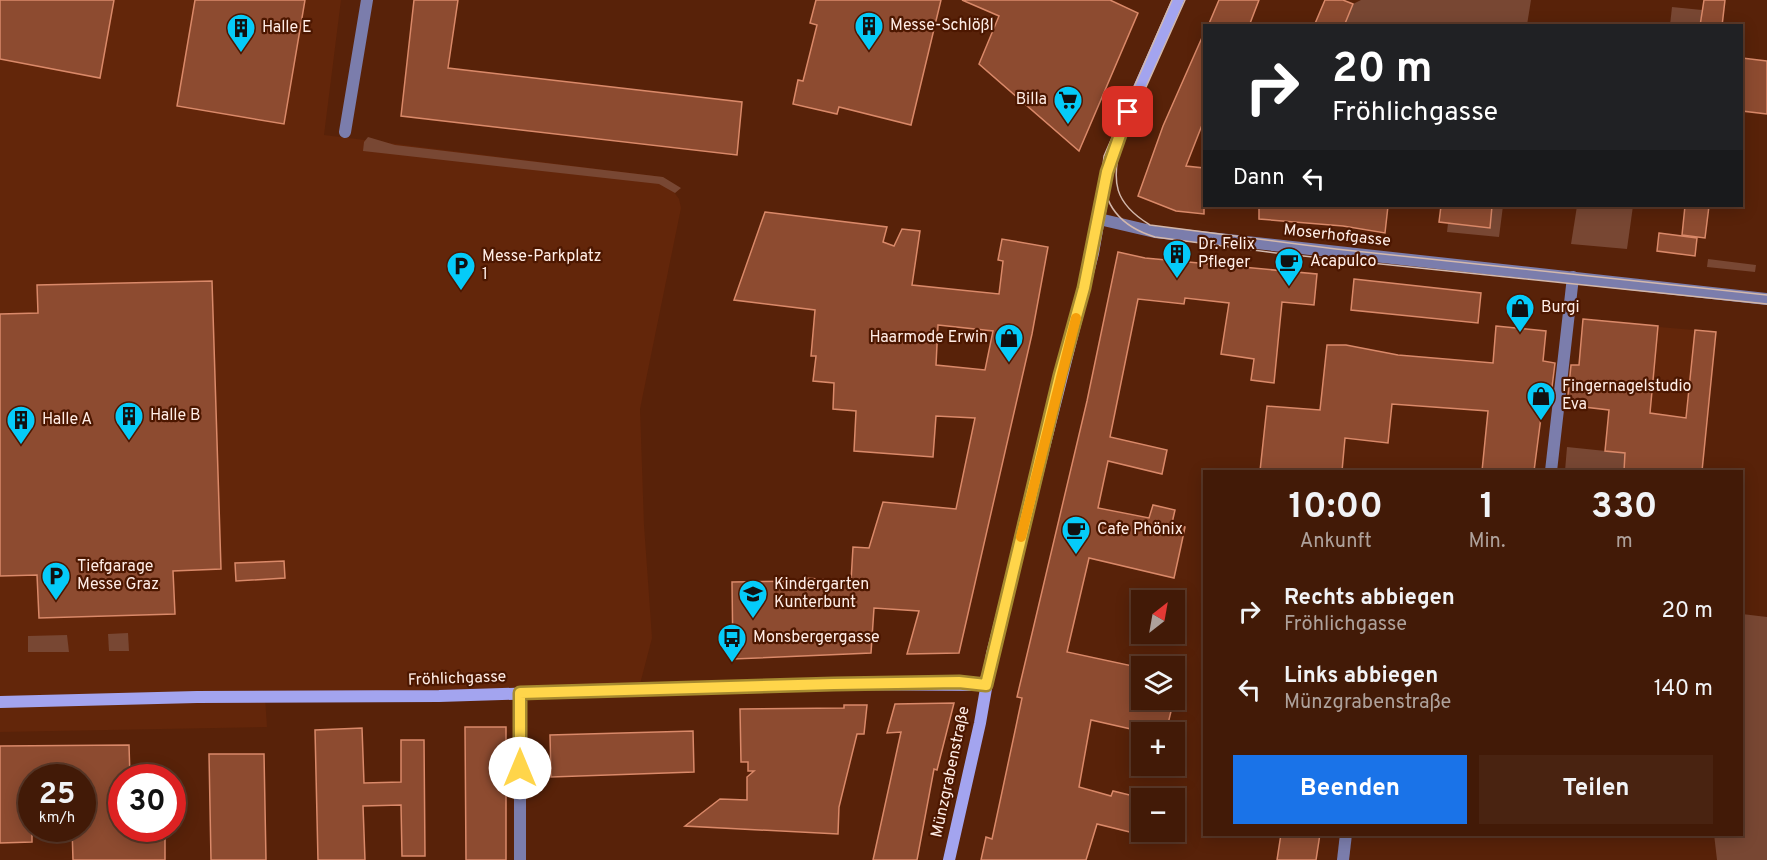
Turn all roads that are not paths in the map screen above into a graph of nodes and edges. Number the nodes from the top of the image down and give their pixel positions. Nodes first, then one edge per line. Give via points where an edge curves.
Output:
1 (367, 0) edge
2 (1178, 0) edge
3 (345, 132) dead end
4 (1099, 219) junction
5 (1573, 278) junction
6 (1767, 299) edge
7 (1551, 470) edge
8 (986, 685) junction
9 (520, 693) junction
10 (0, 702) edge
11 (1346, 836) edge
12 (520, 860) edge
13 (949, 860) edge
14 (1343, 860) edge

1 - 3 street
2 - 4 main road, Münzgrabenstraße via 1116,144
4 - 5 street, Moserhofgasse via 1155,232
4 - 8 main road, Münzgrabenstraße
5 - 6 street, Moserhofgasse
5 - 7 street
8 - 9 main road, Fröhlichgasse via 834,684
8 - 13 main road, Münzgrabenstraße
9 - 10 main road, Fröhlichgasse
9 - 12 street
11 - 14 street

